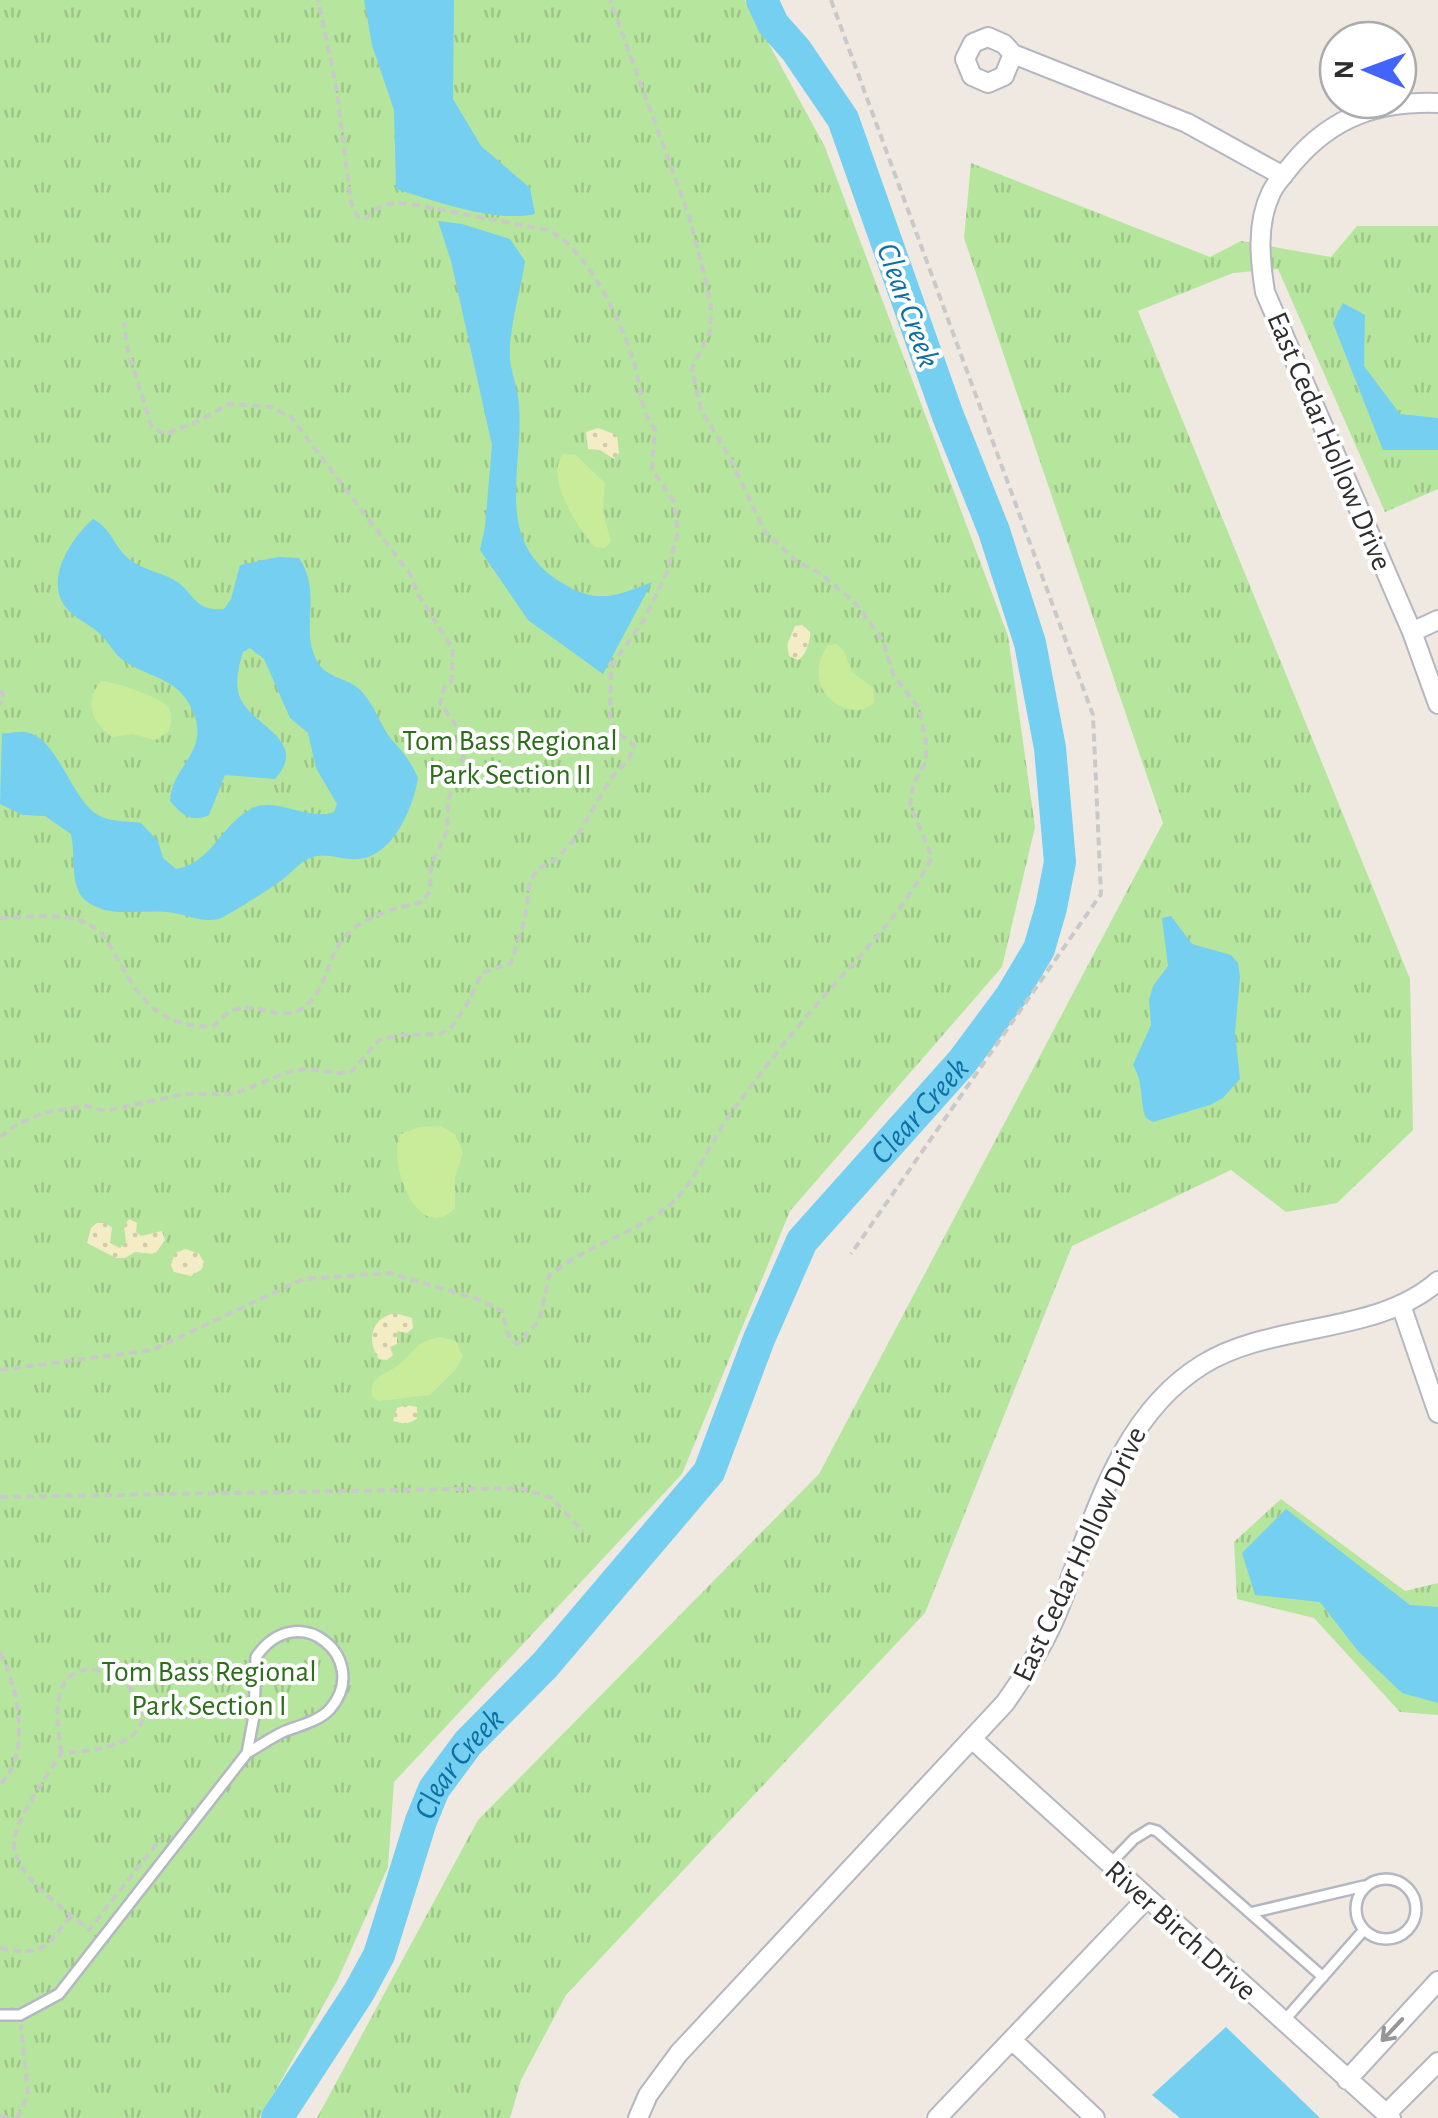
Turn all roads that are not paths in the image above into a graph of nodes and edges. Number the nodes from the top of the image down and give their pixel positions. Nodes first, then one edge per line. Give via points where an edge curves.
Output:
1 (1013, 54) dead end
2 (1438, 103) edge
3 (1283, 176) junction
4 (1438, 620) edge
5 (1412, 632) junction
6 (1438, 704) edge
7 (1438, 1282) edge
8 (1401, 1305) junction
9 (1438, 1413) edge
10 (972, 1739) junction
11 (246, 1753) junction
12 (1110, 1865) junction
13 (1364, 1886) junction
14 (1146, 1899) junction
15 (1250, 1912) junction
16 (1363, 1931) junction
17 (1323, 1976) junction
18 (1438, 1981) edge
19 (0, 2014) edge
20 (1283, 2022) junction
21 (1012, 2040) junction
22 (1438, 2062) edge
23 (1346, 2080) junction
24 (1388, 2116) edge
25 (638, 2118) edge
26 (937, 2118) edge
27 (1095, 2118) edge

1 - 3 street via 1187,123
2 - 3 street via 1360,112 1318,137
3 - 5 street, East Cedar Hollow Drive via 1271,191 1261,241 1266,292
4 - 5 street
5 - 6 street, East Cedar Hollow Drive
7 - 8 street, East Cedar Hollow Drive
8 - 9 street
8 - 10 street, East Cedar Hollow Drive via 1244,1346 1202,1365 1146,1412 1032,1663
10 - 12 street, River Birch Drive
10 - 25 street, East Cedar Hollow Drive via 679,2053
11 - 11 lane via 329,1712 343,1677 333,1648 321,1637 292,1630 276,1635 256,1656
11 - 19 lane via 59,1994 20,2015
12 - 14 street, River Birch Drive
12 - 15 lane via 1150,1828
13 - 15 lane
13 - 16 lane via 1356,1908
13 - 16 lane via 1386,1878 1408,1888 1417,1910 1407,1932 1385,1941
14 - 20 street, River Birch Drive
14 - 21 street
15 - 17 lane
16 - 17 lane
17 - 20 lane
18 -> 23 street
20 - 23 street, River Birch Drive
21 - 26 street
21 - 27 street
22 - 24 street
23 - 24 street, River Birch Drive

